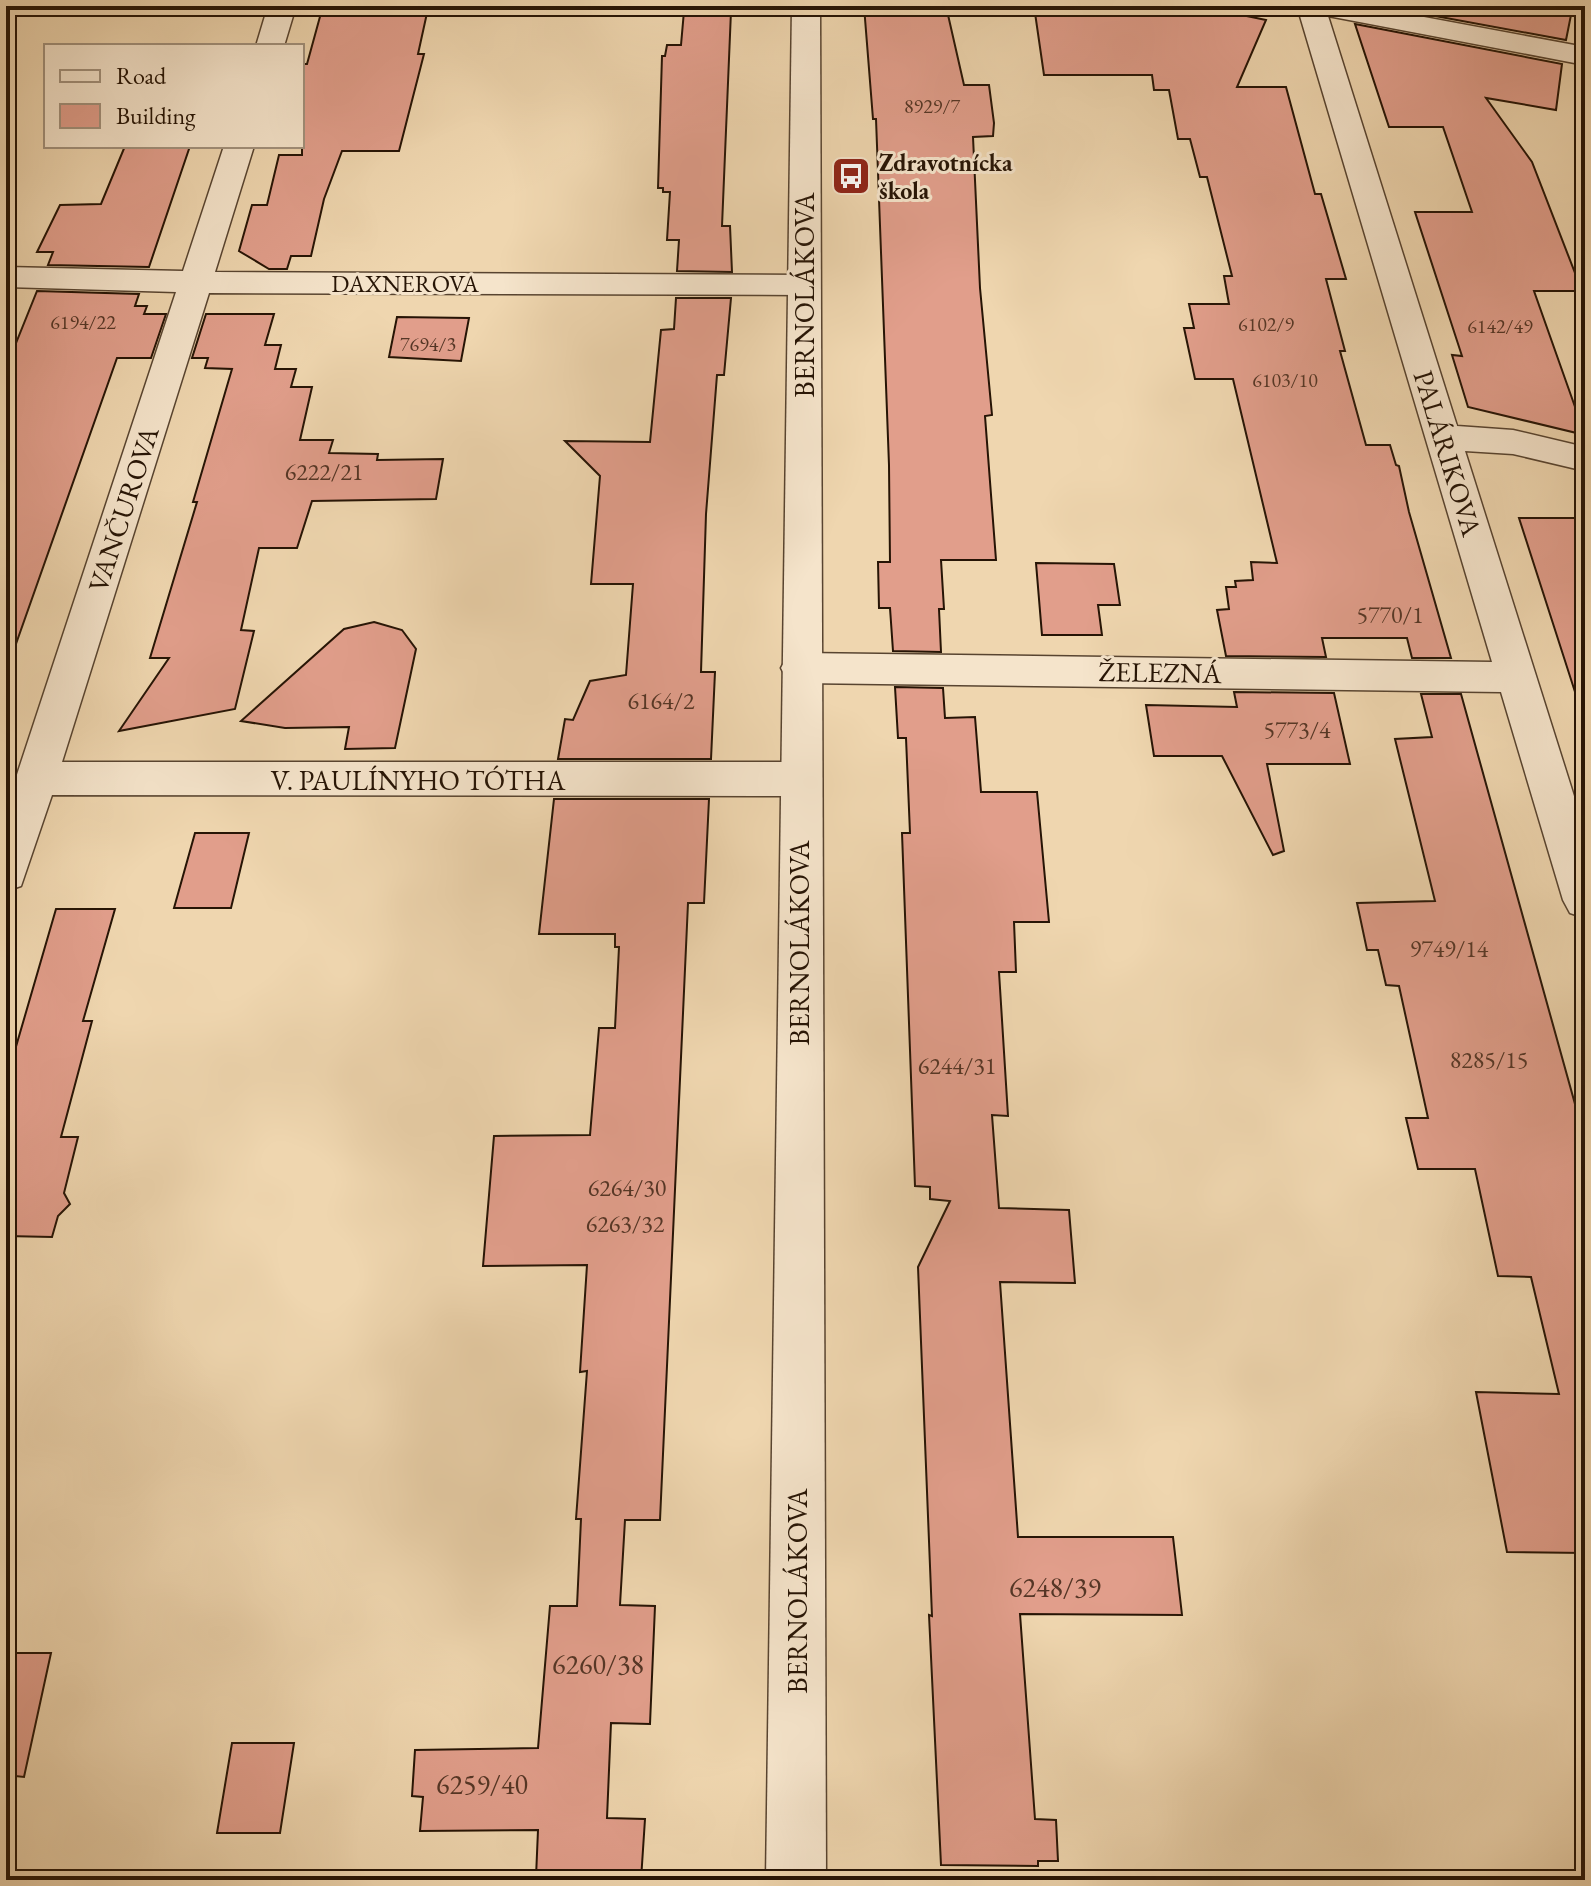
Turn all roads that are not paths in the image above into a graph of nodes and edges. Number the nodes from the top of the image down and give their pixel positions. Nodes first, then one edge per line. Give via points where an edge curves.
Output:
1 (282, 6) edge
2 (806, 6) edge
3 (1311, 6) edge
4 (1320, 6) edge
5 (271, 44) edge
6 (1585, 56) edge
7 (238, 148) edge
8 (6, 277) edge
9 (196, 282) junction
10 (804, 285) junction
11 (1443, 437) junction
12 (1585, 459) edge
13 (801, 668) junction
14 (1518, 677) junction
15 (36, 778) junction
16 (800, 779) junction
17 (6, 873) edge
18 (1585, 900) edge
19 (796, 1880) edge

1 - 5 street
2 - 10 street, BERNOLÁKOVA
3 - 11 street, PALÁRIKOVA
4 - 6 street
7 - 9 street, VANČUROVA
8 - 9 street, DAXNEROVA
9 - 10 street, DAXNEROVA
9 - 15 street, VANČUROVA
10 - 13 street, BERNOLÁKOVA
11 - 12 street via 1513,442
11 - 14 street, PALÁRIKOVA
13 - 14 street, ŽELEZNÁ
13 - 16 street, BERNOLÁKOVA
14 - 18 street, PALÁRIKOVA
15 - 16 street, V. PAULÍNYHO TÓTHA
15 - 17 street, VANČUROVA
16 - 19 street, BERNOLÁKOVA

